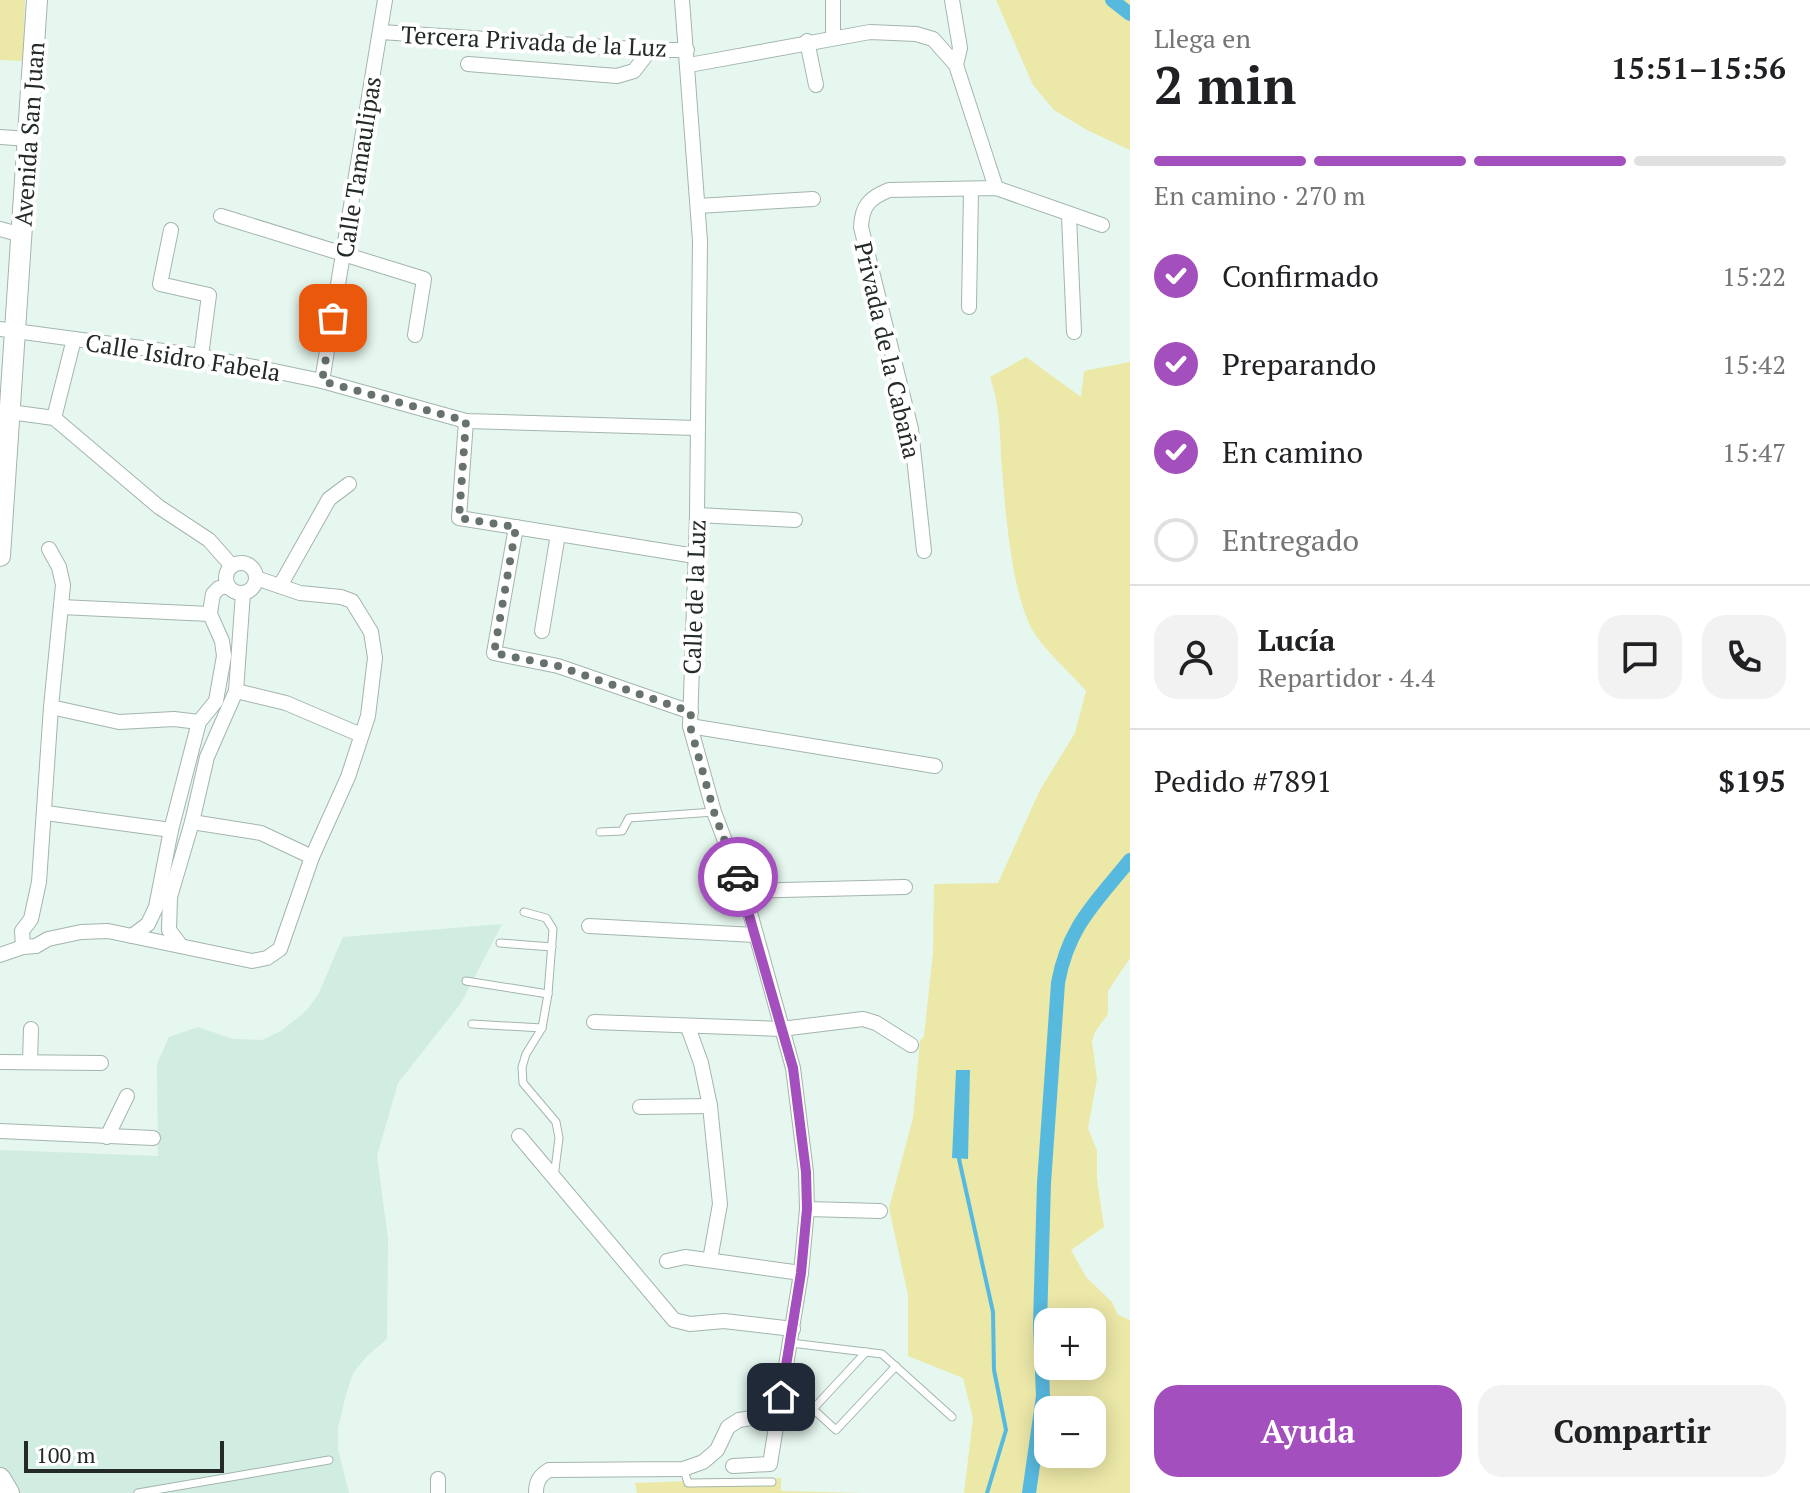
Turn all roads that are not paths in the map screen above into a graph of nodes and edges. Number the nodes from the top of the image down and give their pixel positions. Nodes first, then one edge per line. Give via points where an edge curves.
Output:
1 (37, 0) edge
2 (385, 0) edge
3 (682, 0) edge
4 (833, 0) edge
5 (952, 0) edge
6 (381, 32) junction
7 (833, 37) junction
8 (807, 41) junction
9 (650, 50) junction
10 (688, 57) junction
11 (468, 64) dead end
12 (956, 65) junction
13 (816, 85) dead end
14 (0, 137) edge
15 (29, 139) junction
16 (996, 188) junction
17 (971, 190) junction
18 (813, 199) dead end
19 (698, 206) junction
20 (221, 216) dead end
21 (1069, 216) junction
22 (1102, 225) dead end
23 (0, 229) edge
24 (171, 230) dead end
25 (22, 235) junction
26 (344, 255) junction
27 (969, 307) dead end
28 (7, 330) edge
29 (1074, 332) dead end
30 (415, 335) dead end
31 (74, 339) junction
32 (201, 356) junction
33 (322, 381) junction
34 (10, 412) junction
35 (54, 418) junction
36 (466, 421) junction
37 (696, 428) junction
38 (349, 484) dead end
39 (697, 515) junction
40 (795, 520) dead end
41 (516, 527) junction
42 (558, 534) junction
43 (49, 549) dead end
44 (924, 551) dead end
45 (0, 556) edge
46 (695, 556) junction
47 (232, 566) junction
48 (256, 578) junction
49 (228, 586) junction
50 (280, 586) junction
51 (243, 593) junction
52 (61, 607) junction
53 (210, 614) junction
54 (542, 631) dead end
55 (236, 691) junction
56 (51, 707) junction
57 (690, 719) junction
58 (199, 722) junction
59 (361, 735) junction
60 (935, 766) dead end
61 (714, 812) junction
62 (46, 813) junction
63 (192, 822) junction
64 (171, 830) junction
65 (600, 832) dead end
66 (312, 857) junction
67 (905, 887) dead end
68 (744, 891) junction
69 (524, 912) dead end
70 (31, 919) junction
71 (589, 926) dead end
72 (755, 935) junction
73 (132, 936) junction
74 (48, 939) junction
75 (500, 943) dead end
76 (181, 946) junction
77 (23, 947) junction
78 (552, 947) junction
79 (0, 955) edge
80 (466, 981) dead end
81 (548, 994) junction
82 (594, 1022) dead end
83 (472, 1024) dead end
84 (688, 1027) junction
85 (542, 1028) junction
86 (31, 1029) dead end
87 (781, 1029) junction
88 (911, 1045) dead end
89 (0, 1062) edge
90 (30, 1062) junction
91 (101, 1063) dead end
92 (127, 1096) dead end
93 (710, 1106) junction
94 (640, 1107) dead end
95 (0, 1131) edge
96 (519, 1136) dead end
97 (107, 1137) junction
98 (153, 1138) dead end
99 (553, 1179) junction
100 (807, 1209) junction
101 (880, 1211) dead end
102 (710, 1260) junction
103 (667, 1261) dead end
104 (801, 1273) junction
105 (792, 1336) junction
106 (866, 1352) junction
107 (896, 1366) junction
108 (781, 1397) junction
109 (813, 1409) junction
110 (778, 1414) junction
111 (952, 1417) dead end
112 (329, 1460) dead end
113 (733, 1466) dead end
114 (683, 1469) junction
115 (0, 1478) edge
116 (772, 1482) dead end
117 (9, 1493) edge
118 (138, 1493) edge
119 (536, 1493) edge

1 - 15 street, Avenida San Juan
2 - 6 street, Calle Tamaulipas
3 - 10 street, Calle de la Luz
4 - 7 street
5 - 12 street via 960,48
6 - 9 street, Tercera Privada de la Luz
6 - 26 street, Calle Tamaulipas
7 - 8 street, Tercera Privada de la Luz
7 - 12 street, Tercera Privada de la Luz via 916,34 933,39
8 - 10 street, Tercera Privada de la Luz
8 - 13 street
9 - 10 street, Tercera Privada de la Luz
9 - 11 street via 634,71 617,76
10 - 19 street, Calle de la Luz
12 - 16 street
14 - 15 street
15 - 25 street, Avenida San Juan
16 - 17 street, Privada de la Cabaña
16 - 21 street, Privada de la Cabaña
17 - 27 street
17 - 44 street, Privada de la Cabaña via 889,190 872,197 861,210 911,429
18 - 19 street
19 - 37 street, Calle de la Luz
20 - 26 street
21 - 22 street, Privada de la Cabaña
21 - 29 street
23 - 25 street
24 - 32 street via 160,284 209,295
25 - 28 street, Avenida San Juan
26 - 30 street via 424,279
26 - 33 street, Calle Tamaulipas
28 - 31 street, Calle Isidro Fabela
28 - 34 street, Avenida San Juan
31 - 32 street, Calle Isidro Fabela
31 - 35 street
32 - 33 street, Calle Isidro Fabela
33 - 36 street, Calle Isidro Fabela
34 - 35 street
34 - 45 street, Avenida San Juan
35 - 47 street via 159,507 209,540
36 - 37 street, Calle Isidro Fabela
36 - 41 street via 459,518
37 - 39 street, Calle de la Luz
38 - 50 street via 329,499
39 - 40 street
39 - 46 street, Calle de la Luz
41 - 42 street
41 - 57 street via 494,653 558,666
42 - 46 street
42 - 54 street
43 - 52 street via 63,585
46 - 57 street, Calle de la Luz
47 - 48 street via 249,566
47 - 49 street via 226,575
48 - 50 street
48 - 51 street via 253,588
49 - 51 street
49 - 53 street via 213,594
50 - 59 street via 341,597 362,613 375,658
51 - 55 street
52 - 53 street
52 - 56 street
53 - 58 street via 224,656 216,701
55 - 59 street via 286,703
55 - 63 street via 207,757
56 - 58 street via 119,722
56 - 62 street
57 - 60 street
57 - 61 street, Calle de la Luz
58 - 64 street
59 - 66 street
61 - 65 lane via 629,818 622,831
61 - 68 street, Calle de la Luz
62 - 64 street
62 - 70 street
63 - 66 street via 261,833
63 - 76 street via 170,897 169,930
64 - 73 street via 156,907 148,924
66 - 76 street via 280,949 267,958 252,961
67 - 68 street
68 - 72 street, Calle de la Luz
69 - 78 lane via 551,923
70 - 74 street
70 - 77 street via 22,931
71 - 72 street
72 - 87 street, Calle de la Luz
73 - 74 street via 108,931
73 - 76 street
74 - 77 street
75 - 78 lane
77 - 79 street
78 - 81 lane
80 - 81 lane
81 - 85 lane
82 - 84 street
83 - 85 lane
84 - 87 street
84 - 93 street
85 - 99 lane via 526,1054 523,1083 556,1122
86 - 90 street
87 - 88 street via 863,1019
87 - 100 street, Calle de la Luz via 793,1068
89 - 90 street
90 - 91 street
92 - 97 street
93 - 94 street
93 - 102 street via 720,1204
95 - 97 street
96 - 99 street
97 - 98 street
99 - 105 street via 674,1320 724,1321
100 - 101 street
100 - 104 street, Calle de la Luz
102 - 103 street
102 - 104 street
104 - 105 street, Calle de la Luz
105 - 106 lane
105 - 108 street, Calle de la Luz
106 - 107 lane via 882,1354
106 - 109 lane
107 - 109 lane via 836,1430
107 - 111 lane
108 - 109 lane
108 - 110 street, Calle de la Luz
110 - 113 street, Calle de la Luz via 770,1464
110 - 114 street via 739,1420 728,1427 717,1450
112 - 118 lane
114 - 116 lane via 688,1483
114 - 119 street via 549,1470 541,1475
115 - 117 street

